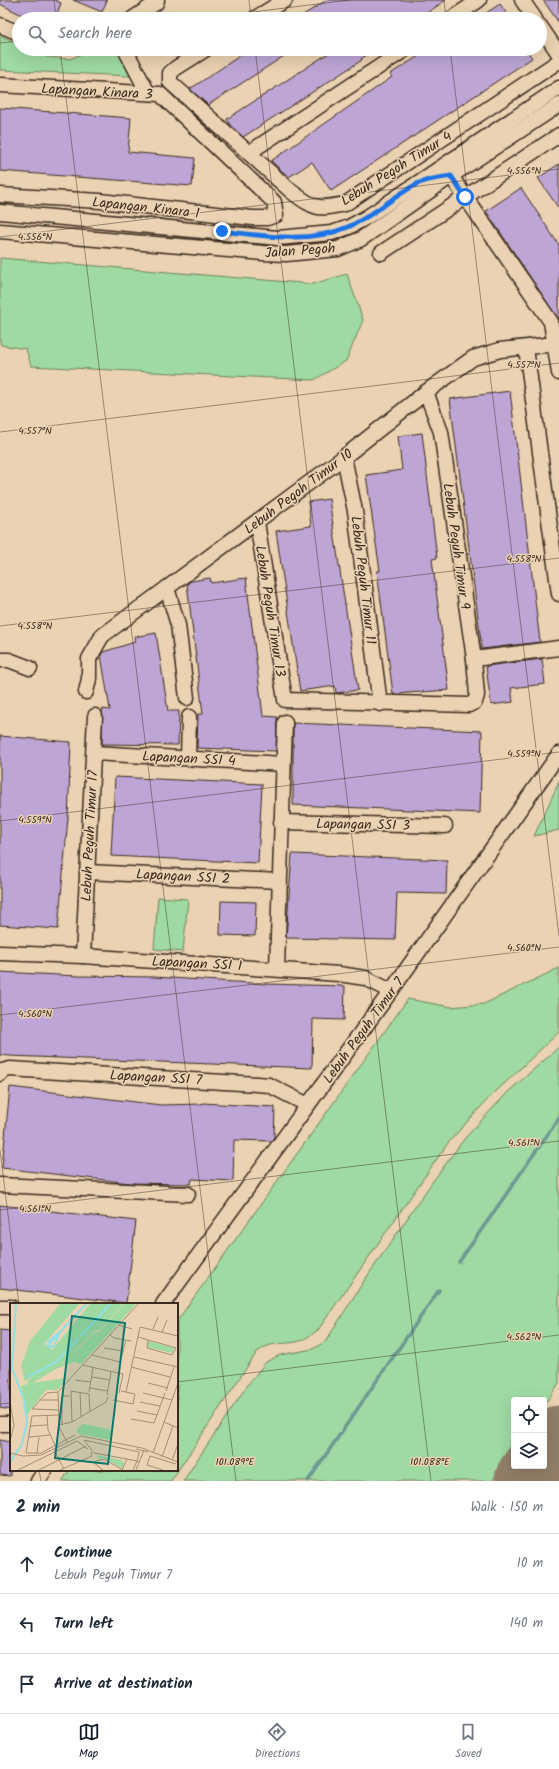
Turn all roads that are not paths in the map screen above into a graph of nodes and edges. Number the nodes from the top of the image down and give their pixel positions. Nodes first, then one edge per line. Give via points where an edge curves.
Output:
1 (157, 0) edge
2 (285, 0) edge
3 (479, 0) edge
4 (522, 0) edge
5 (142, 12) edge
6 (265, 12) edge
7 (461, 12) edge
8 (530, 12) edge
9 (0, 25) edge
10 (12, 30) edge
11 (547, 36) edge
12 (559, 54) edge
13 (129, 56) edge
14 (195, 56) edge
15 (395, 56) edge
16 (559, 61) edge
17 (0, 85) edge
18 (559, 88) edge
19 (148, 93) junction
20 (559, 105) edge
21 (559, 135) edge
22 (220, 151) joint
23 (466, 152) junction
24 (252, 155) junction
25 (451, 176) junction
26 (419, 184) junction
27 (0, 195) edge
28 (465, 197) junction
29 (0, 212) edge
30 (0, 231) edge
31 (380, 253) dead end
32 (555, 344) junction
33 (526, 348) junction
34 (559, 374) edge
35 (426, 392) junction
36 (344, 458) junction
37 (256, 522) junction
38 (167, 588) junction
39 (559, 594) edge
40 (559, 648) edge
41 (474, 659) junction
42 (0, 660) edge
43 (30, 668) dead end
44 (86, 692) dead end
45 (187, 698) dead end
46 (380, 704) junction
47 (95, 716) dead end
48 (189, 717) dead end
49 (285, 722) dead end
50 (94, 753) junction
51 (559, 754) edge
52 (188, 758) junction
53 (283, 764) junction
54 (281, 822) junction
55 (445, 826) dead end
56 (87, 872) junction
57 (279, 881) junction
58 (0, 953) edge
59 (83, 956) junction
60 (277, 968) junction
61 (391, 991) junction
62 (0, 1074) edge
63 (308, 1105) junction
64 (0, 1185) edge
65 (188, 1194) dead end
66 (164, 1303) edge
67 (44, 1471) edge
68 (38, 1481) edge

1 - 5 street
2 - 6 street
3 - 7 street
4 - 8 street
9 - 10 street
11 - 12 street
13 - 19 street
14 - 24 street, Lebuh Pegoh Timur 4 via 170,74 170,82
15 - 24 street via 256,148
16 - 24 street, Lebuh Pegoh Timur 4 via 345,204 325,208 312,207 268,172
17 - 19 street, Lapangan Kinara 3
18 - 23 street
19 - 22 street, Lapangan Kinara 3 via 160,94
20 - 25 street, Jalan Pegoh
21 - 28 street
22 - 27 street, Lapangan Kinara 1 via 274,202 276,215 252,218 100,201
23 - 25 street
23 - 26 street
25 - 26 street
25 - 28 street
25 - 30 street, Jalan Pegoh via 361,239 338,249 263,253
26 - 29 street via 349,227 332,233 278,238
28 - 31 street
28 - 32 street via 551,322
32 - 33 street, Lebuh Pegoh Timur 10
32 - 34 street
33 - 35 street, Lebuh Pegoh Timur 10 via 500,350 473,358
33 - 39 street
35 - 36 street, Lebuh Pegoh Timur 10
35 - 41 street, Lebuh Peguh Timur 9 via 441,432
36 - 37 street, Lebuh Pegoh Timur 10
36 - 46 street, Lebuh Peguh Timur 11 via 355,511
37 - 38 street, Lebuh Pegoh Timur 10
37 - 46 street, Lebuh Peguh Timur 13 via 285,700
38 - 44 street, Lebuh Pegoh Timur 10 via 102,636 89,659
38 - 45 street via 178,625
40 - 41 street
41 - 46 street, Lebuh Peguh Timur 9 via 477,696 469,705
42 - 43 street via 9,660
47 - 50 street, Lebuh Peguh Timur 17
48 - 52 street
49 - 53 street
50 - 52 street, Lapangan SSI 4
50 - 56 street, Lebuh Peguh Timur 17
51 - 61 street, Lebuh Peguh Timur 7
52 - 53 street, Lapangan SSI 4
53 - 54 street
54 - 55 street, Lapangan SSI 3
54 - 57 street
56 - 57 street, Lapangan SSI 2
56 - 59 street, Lebuh Peguh Timur 17
57 - 60 street
58 - 59 street, Lapangan SSI 1
59 - 60 street, Lapangan SSI 1
60 - 61 street, Lapangan SSI 1 via 365,978
61 - 63 street, Lebuh Peguh Timur 7
62 - 63 street, Lapangan SSI 7 via 2,1070 10,1069 269,1085
63 - 66 street, Lebuh Peguh Timur 7
64 - 65 street
67 - 68 street

